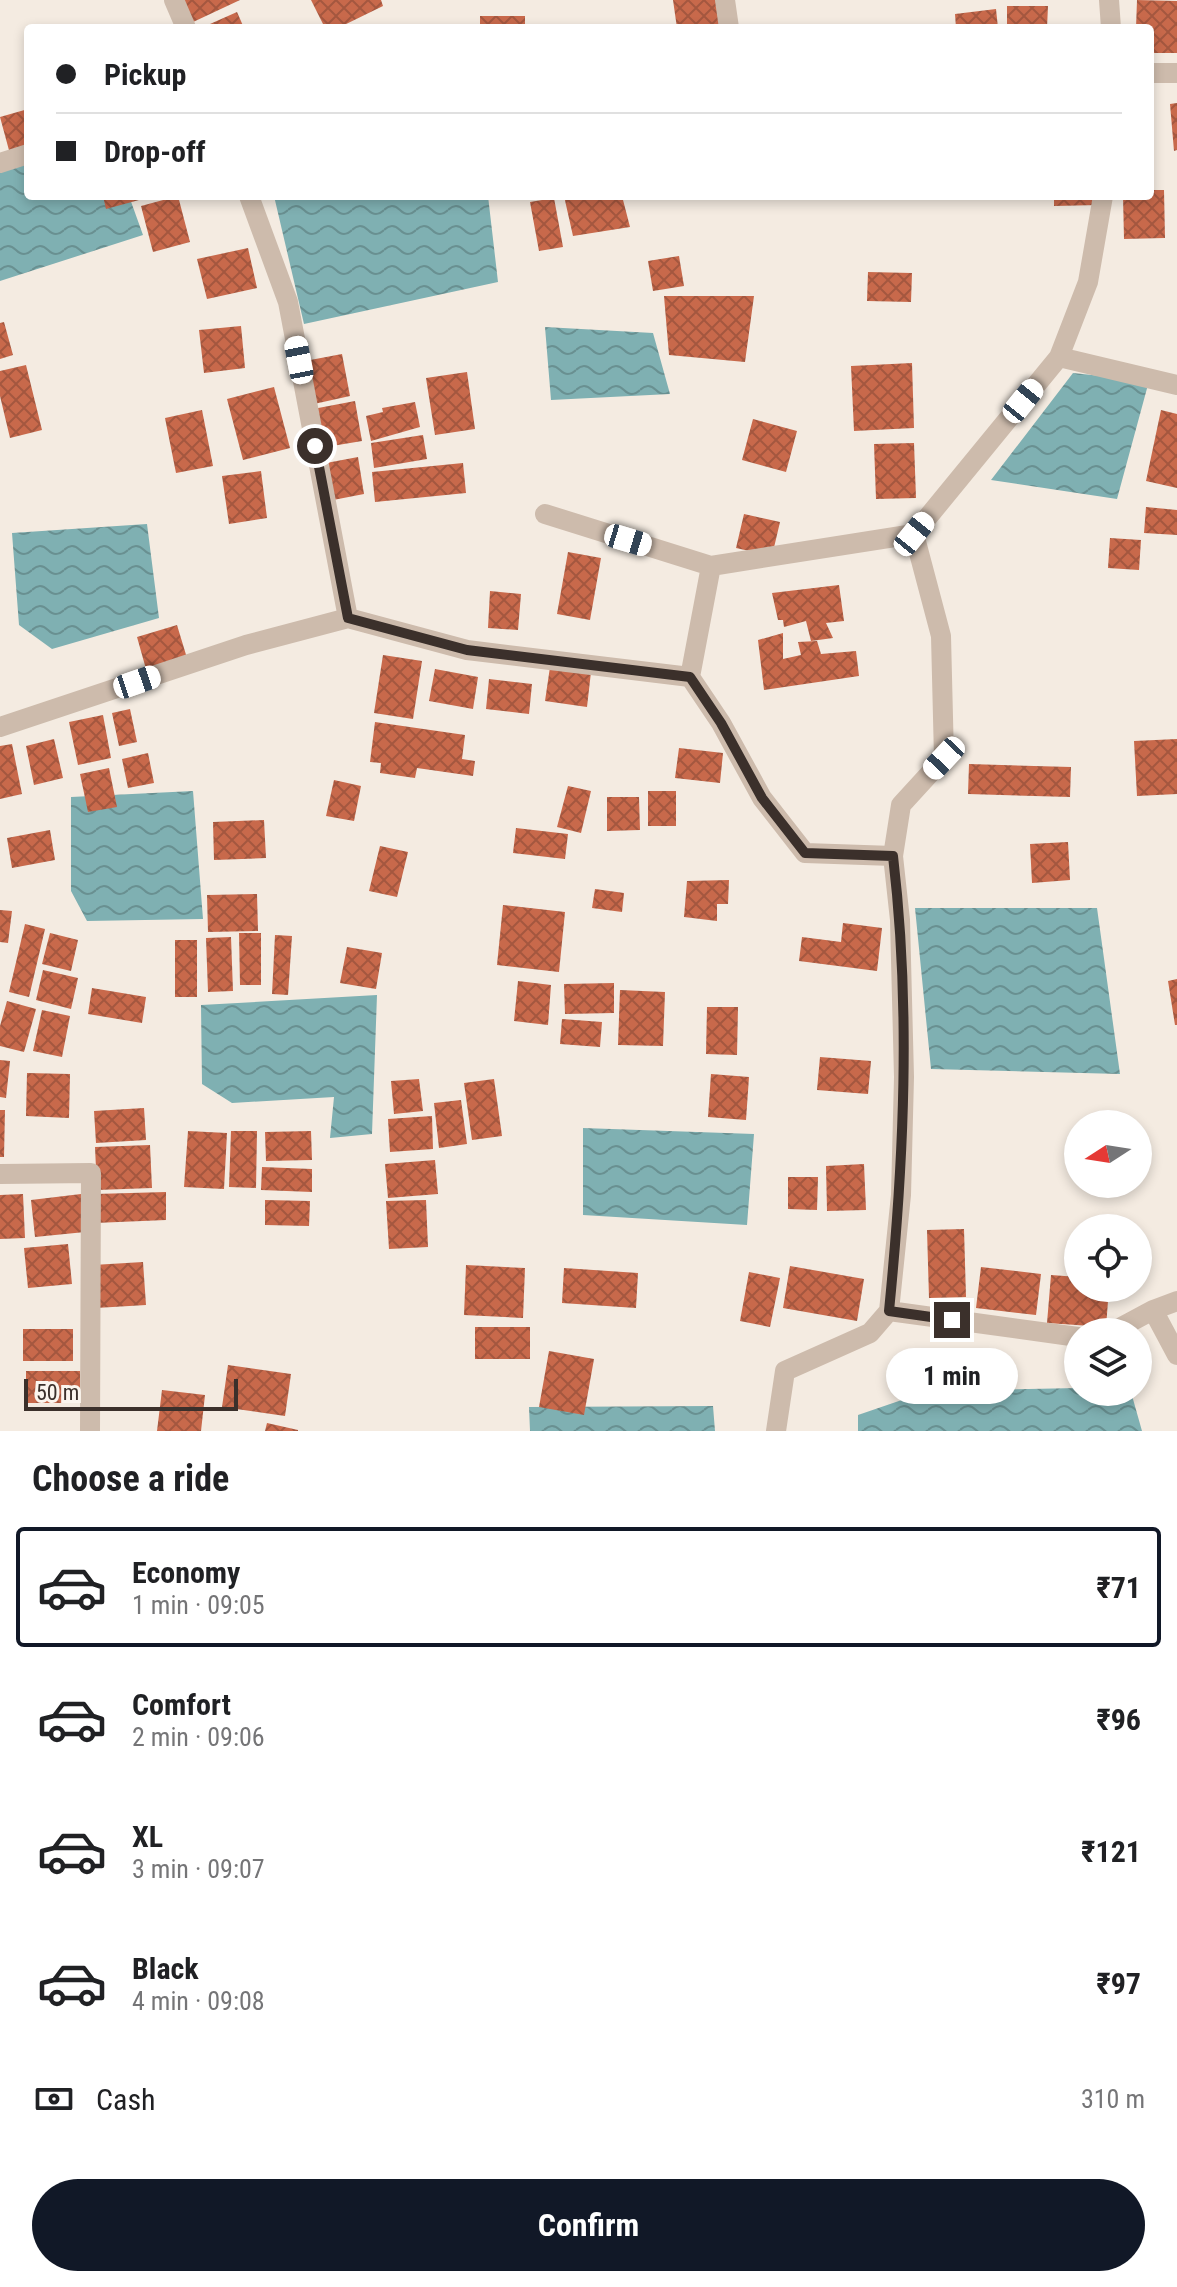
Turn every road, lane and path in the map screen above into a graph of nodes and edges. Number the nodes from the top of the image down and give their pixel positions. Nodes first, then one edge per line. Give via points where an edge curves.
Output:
1 (174, 0) edge
2 (725, 0) edge
3 (1109, 0) edge
4 (184, 24) edge
5 (728, 24) edge
6 (1111, 24) edge
7 (1154, 73) edge
8 (1177, 73) edge
9 (24, 155) edge
10 (0, 163) edge
11 (250, 200) edge
12 (1102, 200) edge
13 (1059, 357) junction
14 (1177, 385) edge
15 (545, 514) dead end
16 (914, 534) junction
17 (711, 566) junction
18 (348, 618) junction
19 (690, 677) junction
20 (0, 727) edge
21 (893, 856) junction
22 (0, 1174) edge
23 (1177, 1301) edge
24 (1153, 1310) junction
25 (889, 1311) junction
26 (1138, 1318) edge
27 (1064, 1335) edge
28 (1177, 1355) edge
29 (90, 1431) edge
30 (776, 1431) edge

1 - 4 street
2 - 5 street
3 - 6 street
7 - 8 street
9 - 10 street
11 - 18 street via 288,302
12 - 13 street via 1088,282
13 - 14 street
13 - 16 street
15 - 17 street
16 - 17 street
16 - 21 street via 941,636 944,758 901,805
17 - 19 street
18 - 19 street via 467,650
18 - 20 street via 246,645
19 - 21 street via 762,798 805,853
21 - 25 street via 904,1077 901,1195
22 - 29 street via 91,1173
23 - 24 street
24 - 26 street
24 - 28 street
25 - 27 street
25 - 30 street via 870,1333 785,1371

